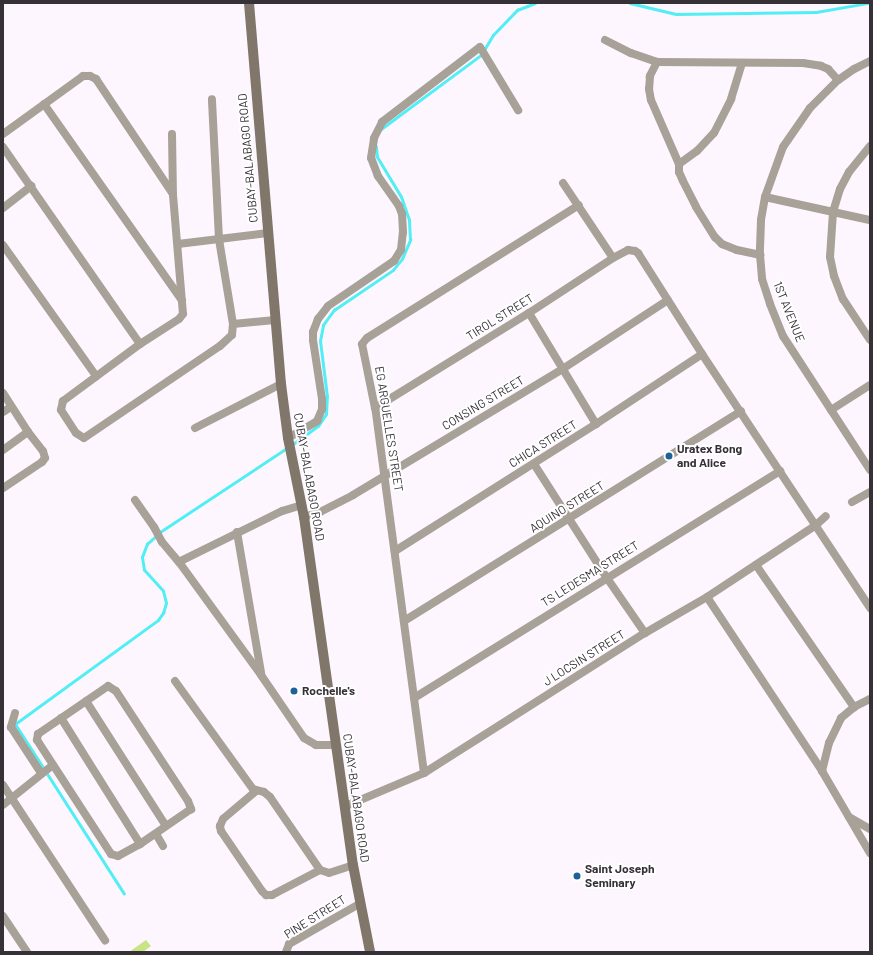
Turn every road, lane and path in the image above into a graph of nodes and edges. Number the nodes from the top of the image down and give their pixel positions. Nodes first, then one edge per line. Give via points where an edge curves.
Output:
1 (249, 3) edge
2 (605, 40) dead end
3 (870, 61) edge
4 (657, 62) junction
5 (742, 64) junction
6 (838, 80) junction
7 (212, 99) dead end
8 (44, 104) junction
9 (518, 110) dead end
10 (3, 134) edge
11 (172, 134) dead end
12 (3, 146) edge
13 (870, 146) edge
14 (679, 164) junction
15 (563, 183) dead end
16 (32, 186) junction
17 (174, 195) junction
18 (765, 197) junction
19 (579, 205) junction
20 (3, 208) edge
21 (833, 212) junction
22 (870, 220) edge
23 (267, 233) junction
24 (219, 239) junction
25 (178, 244) junction
26 (3, 245) edge
27 (760, 255) junction
28 (613, 258) junction
29 (182, 300) junction
30 (668, 300) junction
31 (529, 313) junction
32 (275, 320) junction
33 (233, 324) junction
34 (870, 340) edge
35 (140, 344) junction
36 (702, 354) junction
37 (564, 368) junction
38 (96, 376) junction
39 (281, 384) junction
40 (870, 385) edge
41 (3, 393) edge
42 (11, 407) junction
43 (375, 408) junction
44 (831, 410) junction
45 (741, 411) junction
46 (3, 412) edge
47 (596, 424) junction
48 (195, 428) dead end
49 (28, 432) junction
50 (289, 441) junction
51 (3, 450) edge
52 (534, 464) junction
53 (870, 470) edge
54 (780, 471) junction
55 (384, 476) junction
56 (3, 488) edge
57 (870, 492) edge
58 (135, 500) dead end
59 (852, 502) dead end
60 (302, 505) junction
61 (826, 516) dead end
62 (304, 517) junction
63 (569, 519) junction
64 (816, 525) junction
65 (237, 532) junction
66 (395, 551) junction
67 (179, 562) junction
68 (756, 565) junction
69 (607, 578) junction
70 (707, 597) junction
71 (870, 608) edge
72 (404, 621) junction
73 (645, 633) junction
74 (261, 675) junction
75 (175, 681) dead end
76 (414, 698) junction
77 (870, 699) edge
78 (86, 701) junction
79 (854, 707) junction
80 (15, 713) dead end
81 (61, 718) junction
82 (336, 746) junction
83 (46, 770) junction
84 (822, 771) junction
85 (424, 773) junction
86 (3, 785) edge
87 (256, 791) junction
88 (11, 798) junction
89 (3, 805) edge
90 (346, 806) junction
91 (847, 816) junction
92 (166, 826) junction
93 (870, 829) edge
94 (156, 834) junction
95 (140, 844) junction
96 (163, 846) dead end
97 (870, 853) edge
98 (353, 865) junction
99 (320, 870) junction
100 (359, 904) junction
101 (3, 916) edge
102 (105, 940) dead end
103 (27, 952) edge
104 (286, 952) edge
105 (370, 952) edge

1 - 23 main road, CUBAY-BALABAGO ROAD
2 - 4 street
3 - 6 street, 1ST AVENUE
4 - 5 street
4 - 14 street via 650,76 650,94
5 - 6 street via 793,63 821,66 828,69
5 - 14 street via 731,99 714,133
6 - 18 street, 1ST AVENUE via 794,128 783,147
7 - 24 street
8 - 10 street
8 - 17 street via 83,76 96,79
8 - 29 street
9 - 50 street via 480,47 387,117 377,130 371,158 378,176 402,214 404,232 401,250 394,261 328,306 318,319 313,332 322,409 317,421
11 - 17 street
12 - 16 street
13 - 21 street via 849,172 840,189
14 - 27 street via 678,172 682,181 715,237 729,248
15 - 19 street
16 - 20 street
16 - 35 street
17 - 25 street
18 - 21 street
18 - 27 street, 1ST AVENUE
19 - 28 street
19 - 43 street, EG ARGUELLES STREET via 364,340 362,344
21 - 22 street
21 - 34 street via 830,257 834,276 843,299
23 - 24 street
23 - 32 main road, CUBAY-BALABAGO ROAD
24 - 25 street
24 - 33 street
25 - 29 street
26 - 38 street
27 - 44 street, 1ST AVENUE via 762,279 783,336
28 - 30 street, TIROL STREET via 628,250 638,253
28 - 31 street, TIROL STREET
29 - 35 street via 183,314 179,319
30 - 36 street
30 - 37 street, CONSING STREET
31 - 37 street
31 - 43 street, TIROL STREET
32 - 33 street
32 - 39 main road, CUBAY-BALABAGO ROAD
33 - 38 street via 232,335 220,346 84,438 76,432 61,410 61,405 66,398
35 - 38 street
36 - 45 street
36 - 47 street, CHICA STREET
37 - 47 street
37 - 55 street, CONSING STREET
39 - 48 street
39 - 50 main road, CUBAY-BALABAGO ROAD
40 - 44 street
41 - 42 street
42 - 46 street
42 - 49 street
43 - 55 street, EG ARGUELLES STREET
44 - 53 street, 1ST AVENUE
45 - 54 street
45 - 63 street, AQUINO STREET
47 - 52 street, CHICA STREET
49 - 51 street
49 - 56 street via 43,451 45,458
50 - 60 main road, CUBAY-BALABAGO ROAD
52 - 63 street
52 - 66 street, CHICA STREET
54 - 64 street
54 - 69 street, TS LEDESMA STREET
55 - 62 street, CONSING STREET via 320,512
55 - 66 street, EG ARGUELLES STREET
57 - 59 street
58 - 67 street via 162,542
60 - 62 main road, CUBAY-BALABAGO ROAD
60 - 65 street via 282,511
61 - 64 street, J LOCSIN STREET
62 - 82 main road, CUBAY-BALABAGO ROAD
63 - 69 street
63 - 72 street, AQUINO STREET
64 - 68 street, J LOCSIN STREET
64 - 71 street
65 - 67 street
65 - 74 street
66 - 72 street, EG ARGUELLES STREET
67 - 74 street
68 - 70 street, J LOCSIN STREET
68 - 79 street
69 - 73 street
69 - 76 street, TS LEDESMA STREET
70 - 73 street, J LOCSIN STREET
70 - 84 street
72 - 76 street, EG ARGUELLES STREET
73 - 85 street, J LOCSIN STREET
74 - 82 street via 308,742
75 - 87 street
76 - 85 street, EG ARGUELLES STREET
77 - 79 street
78 - 81 street
78 - 92 street
78 - 92 street via 107,686 112,687 188,801 191,809
79 - 84 street via 841,718 825,756
80 - 83 street via 11,727
81 - 83 street via 37,736
81 - 95 street
82 - 90 main road, CUBAY-BALABAGO ROAD
83 - 88 street
83 - 95 street via 111,854 118,856
84 - 91 street
85 - 90 street, J LOCSIN STREET
86 - 88 street
87 - 99 street via 264,792 270,797
87 - 99 street via 223,819 220,826 262,891 266,895 272,895
88 - 89 street
88 - 102 street
90 - 98 main road, CUBAY-BALABAGO ROAD
91 - 93 street
91 - 97 street
92 - 94 street
94 - 95 street
94 - 96 street
98 - 99 street via 329,872
98 - 100 main road, CUBAY-BALABAGO ROAD
100 - 104 street, PINE STREET via 289,944
100 - 105 main road, CUBAY-BALABAGO ROAD
101 - 103 street

